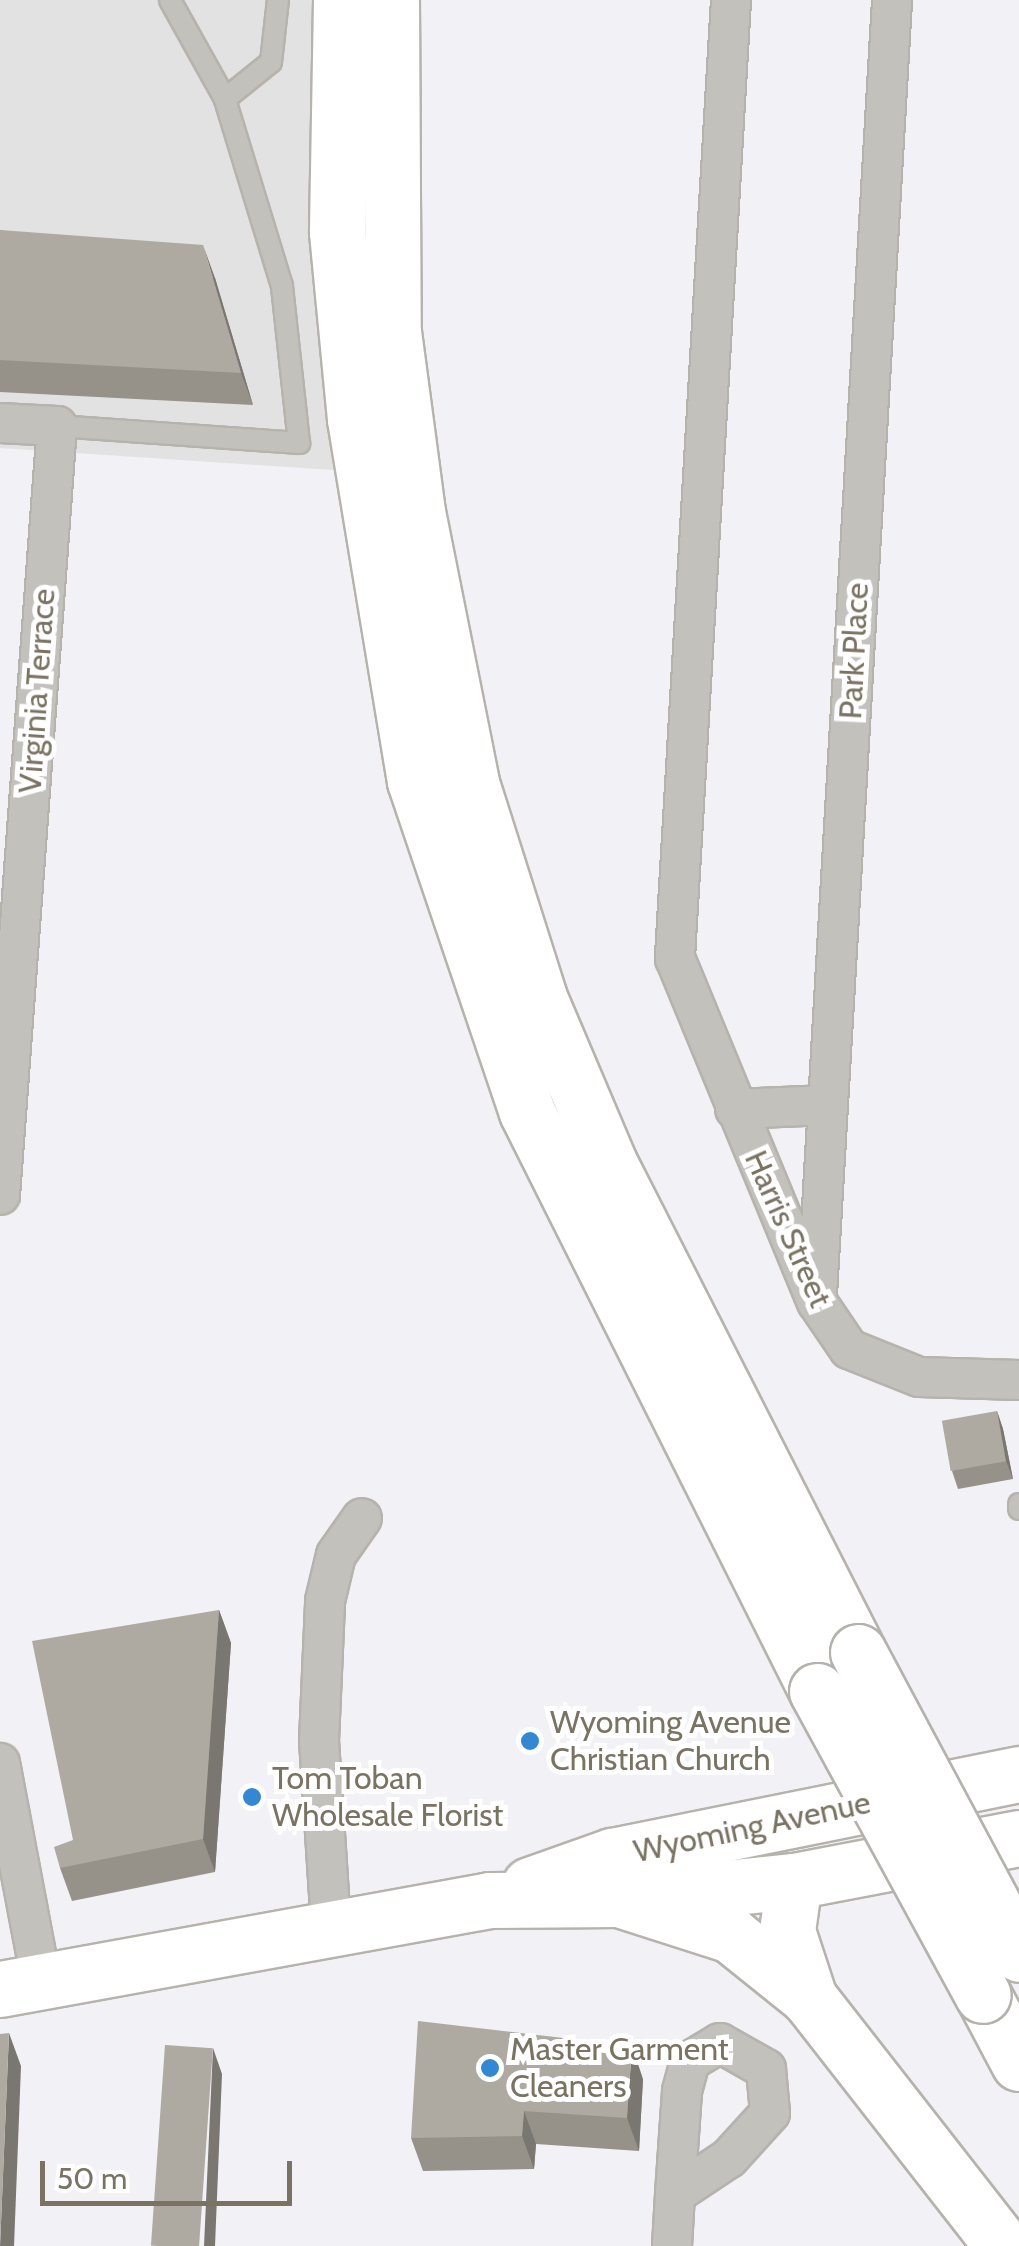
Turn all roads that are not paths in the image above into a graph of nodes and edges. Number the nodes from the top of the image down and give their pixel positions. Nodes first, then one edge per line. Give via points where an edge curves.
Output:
1 (170, 0) edge
2 (278, 0) edge
3 (340, 0) edge
4 (390, 0) edge
5 (731, 0) edge
6 (892, 0) edge
7 (224, 99) junction
8 (0, 423) edge
9 (56, 426) junction
10 (828, 1104) junction
11 (735, 1110) junction
12 (0, 1195) edge
13 (817, 1302) junction
14 (1019, 1380) edge
15 (362, 1518) dead end
16 (0, 1763) edge
17 (1019, 1774) edge
18 (820, 1812) junction
19 (1019, 1838) edge
20 (794, 1881) junction
21 (620, 1899) junction
22 (490, 1900) junction
23 (332, 1926) junction
24 (1019, 1954) edge
25 (20, 1985) edge
26 (809, 1998) junction
27 (1019, 2063) edge
28 (675, 2194) dead end
29 (672, 2246) edge
30 (1003, 2246) edge

1 - 7 lane
2 - 7 lane via 271,62
3 - 27 main road, bridge via 338,232 355,419 415,780 528,1112 817,1691
4 - 24 main road, bridge via 393,332 416,512 471,783 539,998 609,1163
5 - 11 street, Harris Street via 675,958
6 - 10 street, Park Place
7 - 9 lane via 282,286 300,443
8 - 9 street
9 - 12 street, Virginia Terrace
10 - 11 street
10 - 13 street, Park Place
11 - 13 street, Harris Street
13 - 14 street, Harris Street via 849,1349 919,1377
15 - 23 street via 336,1555 326,1601 319,1758
16 - 25 street
17 - 18 main road, Wyoming Avenue
18 - 20 main road
18 - 22 main road, Wyoming Avenue via 612,1856
19 - 20 main road, Wyoming Avenue
20 - 21 main road, Wyoming Avenue
20 - 26 main road via 787,1931
21 - 22 main road, Wyoming Avenue
21 - 26 main road via 731,1934
22 - 23 main road, Wyoming Avenue
23 - 25 main road, Wyoming Avenue
26 - 30 main road
28 - 29 street

